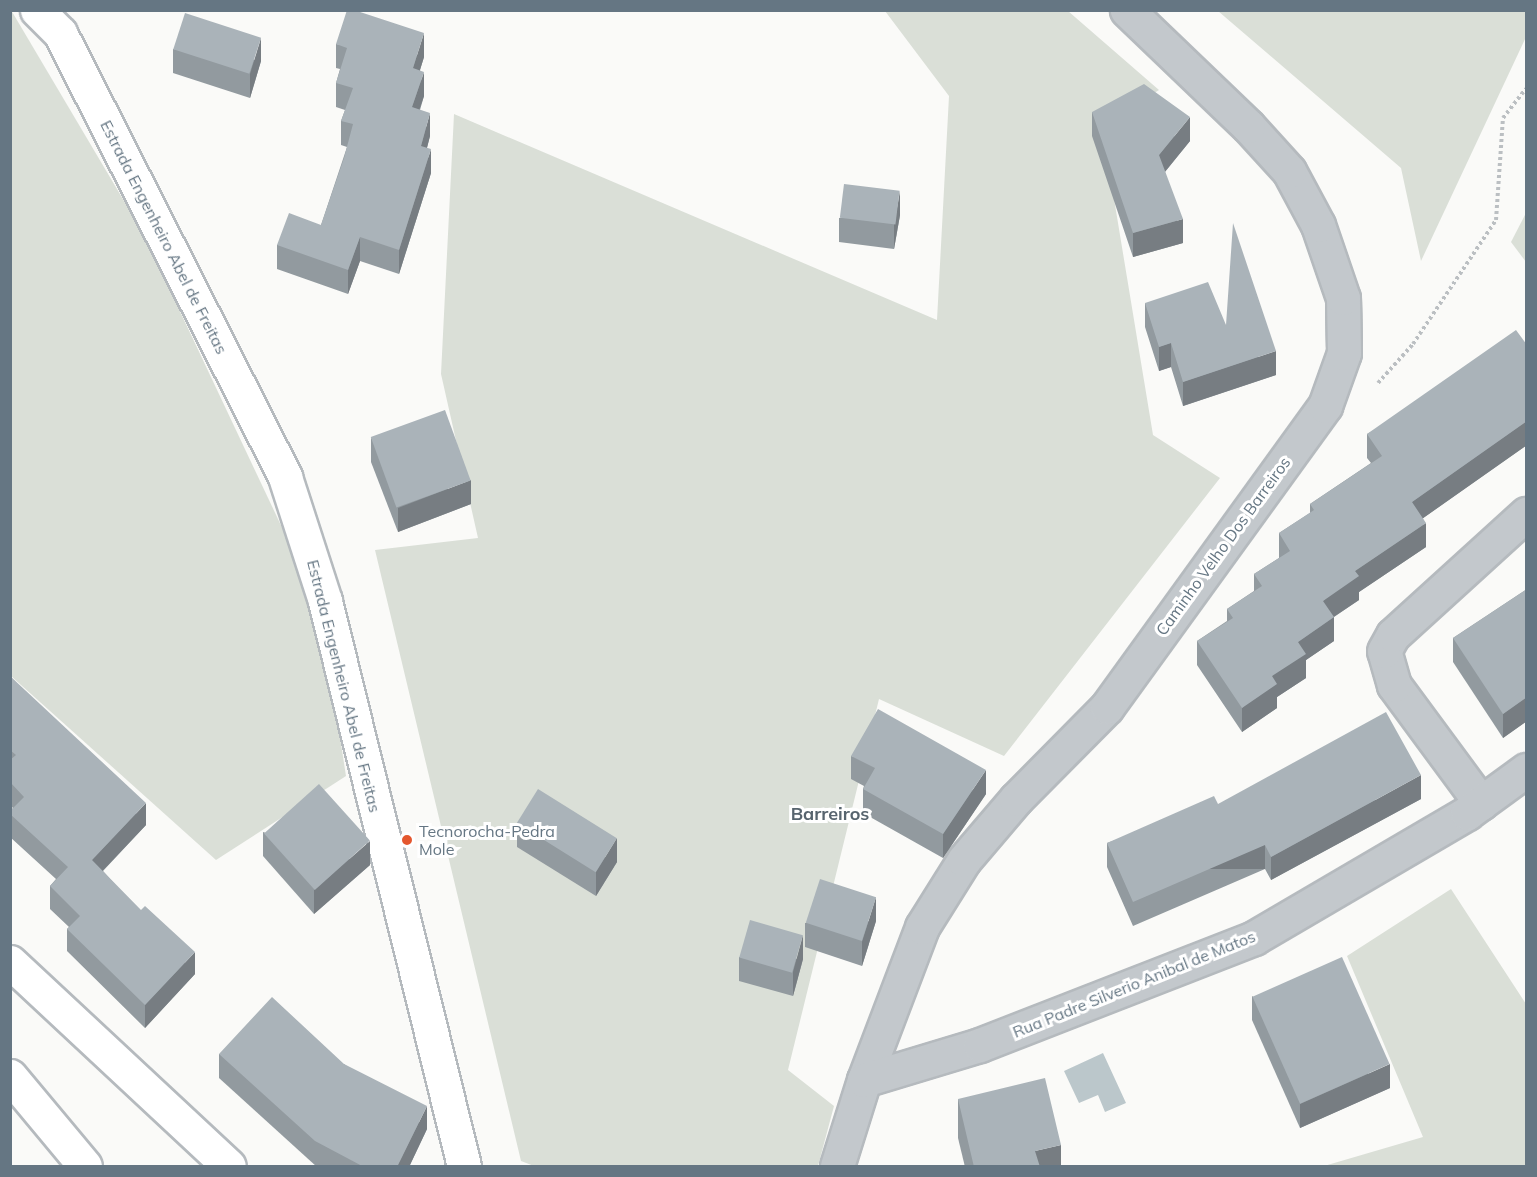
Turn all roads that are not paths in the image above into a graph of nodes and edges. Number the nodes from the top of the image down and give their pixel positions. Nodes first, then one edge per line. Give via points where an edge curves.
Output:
1 (37, 10) edge
2 (1127, 10) edge
3 (1527, 514) edge
4 (1527, 770) edge
5 (1481, 803) junction
6 (10, 962) edge
7 (10, 1076) edge
8 (864, 1080) junction
9 (85, 1167) edge
10 (229, 1167) edge
11 (464, 1167) edge
12 (837, 1167) edge

1 - 11 main road, Estrada Engenheiro Abel de Freitas via 60,33 285,477 325,601
2 - 8 street, Caminho Velho Dos Barreiros via 1282,164 1318,225 1343,298 1344,354 1325,405 1107,707 964,860 922,927
3 - 5 street via 1393,635 1384,651 1394,685
4 - 5 street, Rua Padre Silverio Anibal de Matos
5 - 8 street, Rua Padre Silverio Anibal de Matos via 1254,938 980,1045
6 - 10 main road
7 - 9 main road
8 - 12 street

